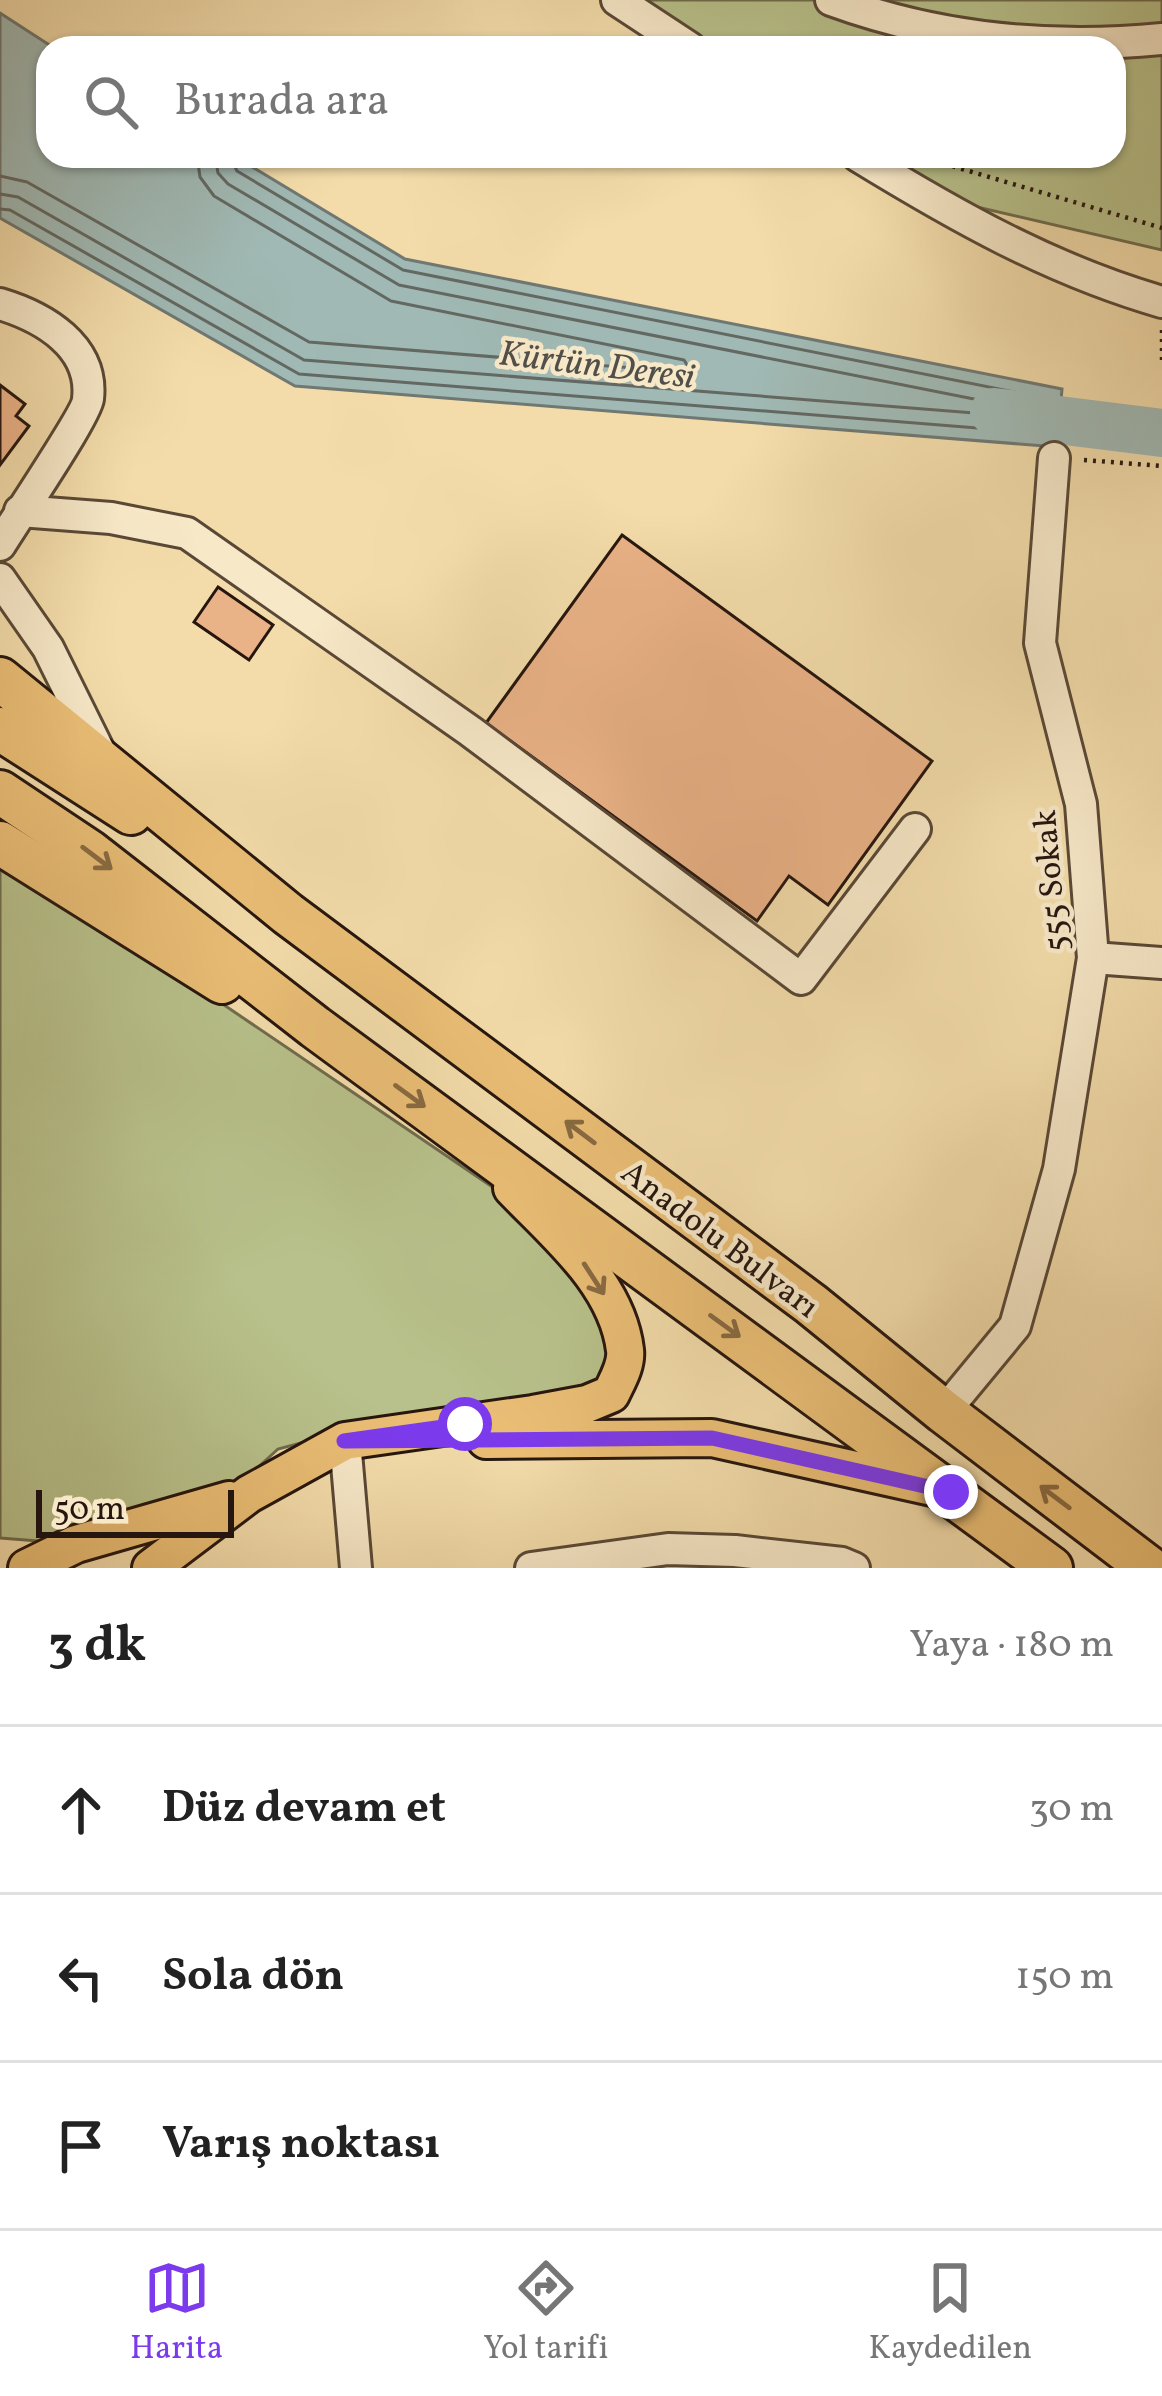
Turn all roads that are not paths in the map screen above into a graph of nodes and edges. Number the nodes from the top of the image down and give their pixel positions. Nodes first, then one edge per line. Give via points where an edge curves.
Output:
1 (617, 0) edge
2 (831, 0) edge
3 (672, 36) edge
4 (978, 36) edge
5 (1162, 39) edge
6 (1126, 42) edge
7 (878, 168) edge
8 (1162, 302) edge
9 (0, 304) edge
10 (1054, 458) road end
11 (20, 512) junction
12 (0, 545) edge
13 (0, 579) edge
14 (0, 679) edge
15 (0, 728) edge
16 (105, 762) junction
17 (0, 792) edge
18 (915, 829) dead end
19 (0, 843) edge
20 (288, 914) junction
21 (1093, 958) junction
22 (1162, 963) edge
23 (315, 1027) junction
24 (458, 1131) junction
25 (944, 1412) junction
26 (344, 1441) junction
27 (951, 1492) junction
28 (250, 1494) junction
29 (27, 1568) edge
30 (151, 1568) edge
31 (356, 1568) edge
32 (531, 1568) edge
33 (854, 1568) edge
34 (1051, 1568) edge
35 (1148, 1568) edge

1 - 3 street
2 - 4 street
5 - 6 street
7 - 8 street via 1035,257
9 - 11 street via 70,339 85,371 88,403
10 - 21 street, 555 Sokak via 1040,643 1081,804
11 - 12 street
11 - 18 street via 187,533 470,731 801,979
13 - 16 street via 48,648
14 - 16 highway
15 - 20 highway
16 - 20 highway
17 -> 23 highway
19 - 23 highway via 202,973
25 -> 20 highway, Anadolu Bulvarı
21 - 22 street
21 - 25 street, 555 Sokak via 1059,1169 1015,1326
23 -> 24 highway, Anadolu Bulvarı
24 -> 26 main road via 586,1265 610,1304 626,1352 622,1373 611,1394 587,1403
24 -> 27 highway, Anadolu Bulvarı
35 -> 25 highway, Anadolu Bulvarı
26 - 27 main road via 712,1438
26 - 28 main road
26 - 31 street
27 - 34 highway, Anadolu Bulvarı
28 - 29 main road via 76,1544
28 - 30 main road
32 - 33 street via 668,1549

